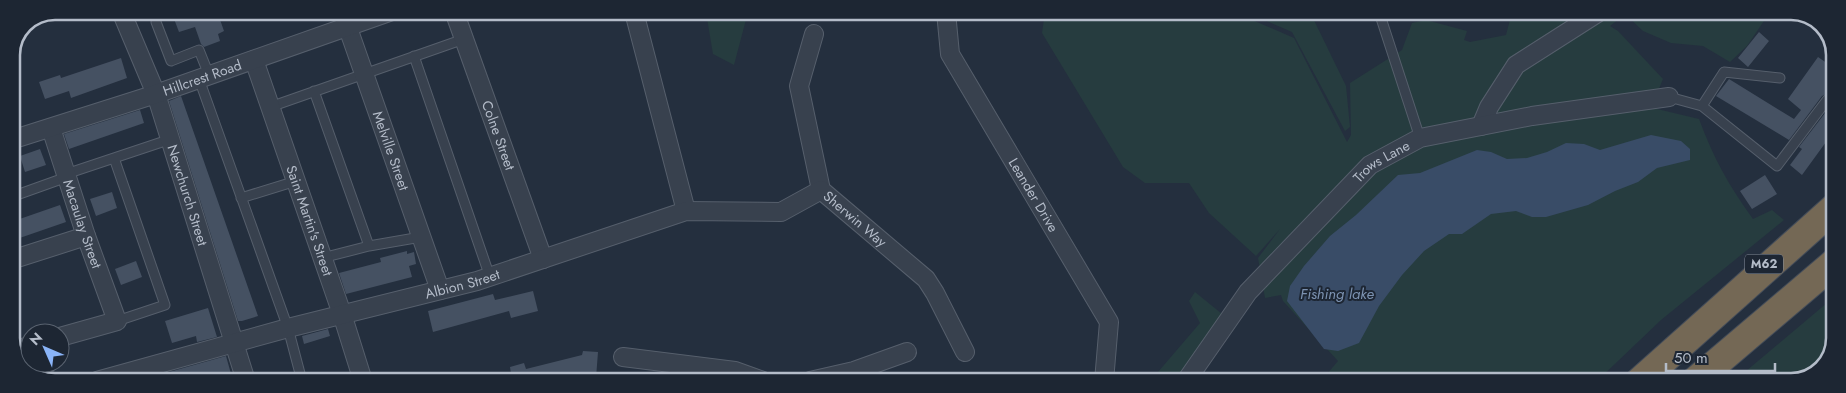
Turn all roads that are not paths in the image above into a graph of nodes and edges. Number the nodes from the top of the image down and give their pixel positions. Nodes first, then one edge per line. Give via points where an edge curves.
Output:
1 (125, 20) edge
2 (343, 20) edge
3 (345, 20) edge
4 (457, 20) edge
5 (636, 20) edge
6 (947, 20) edge
7 (1382, 20) edge
8 (1586, 20) edge
9 (156, 22) dead end
10 (814, 34) dead end
11 (464, 39) junction
12 (414, 56) junction
13 (254, 60) junction
14 (364, 73) junction
15 (204, 77) junction
16 (1780, 78) dead end
17 (314, 91) junction
18 (156, 94) junction
19 (1668, 97) joint
20 (1826, 101) edge
21 (270, 106) junction
22 (1702, 106) junction
23 (1481, 126) junction
24 (51, 128) junction
25 (20, 137) edge
26 (1420, 138) junction
27 (171, 139) junction
28 (114, 158) junction
29 (67, 175) junction
30 (296, 181) junction
31 (821, 190) junction
32 (20, 193) edge
33 (241, 198) junction
34 (1826, 204) edge
35 (686, 211) junction
36 (1826, 215) edge
37 (86, 236) junction
38 (421, 237) junction
39 (369, 246) junction
40 (20, 257) edge
41 (322, 258) junction
42 (543, 259) junction
43 (1826, 270) edge
44 (490, 277) junction
45 (440, 290) junction
46 (342, 314) junction
47 (117, 320) junction
48 (288, 328) junction
49 (1695, 333) junction
50 (70, 334) edge
51 (234, 344) junction
52 (907, 352) dead end
53 (965, 352) dead end
54 (623, 357) dead end
55 (127, 373) edge
56 (243, 373) edge
57 (300, 373) edge
58 (360, 373) edge
59 (741, 373) edge
60 (845, 373) edge
61 (1105, 373) edge
62 (1192, 373) edge
63 (1649, 373) edge
64 (1705, 373) edge

1 - 18 street, Newchurch Street
2 - 13 street, Hillcrest Road
3 - 14 street, Melville Street
4 - 11 street, Colne Street
5 - 35 street
6 - 61 street, Leander Drive via 950,54 1109,322
7 - 26 lane
8 - 23 street via 1516,65 1489,107
9 - 15 lane via 171,60 199,50
10 - 31 street, Sherwin Way via 799,86
11 - 12 lane
11 - 42 street, Colne Street
12 - 14 lane
12 - 44 lane
13 - 15 street, Hillcrest Road
13 - 21 street, Saint Martin's Street
14 - 17 lane
14 - 38 street, Melville Street
15 - 18 street, Hillcrest Road
15 - 33 lane
16 - 22 lane via 1724,72
17 - 21 lane
17 - 39 lane
18 - 24 street, Hillcrest Road
18 - 27 street, Newchurch Street
19 - 22 lane
19 - 23 street, Trows Lane
20 - 22 lane via 1777,166
21 - 30 street, Saint Martin's Street
23 - 26 street, Trows Lane
24 - 25 street, Hillcrest Road
24 - 29 street, Macaulay Street
26 - 62 street, Trows Lane via 1370,165 1248,292
27 - 28 lane
27 - 51 street, Newchurch Street
28 - 29 lane
28 - 47 lane via 165,305
29 - 32 lane
29 - 37 street, Macaulay Street
30 - 33 lane
30 - 41 street, Saint Martin's Street
31 - 35 street, Albion Street via 781,212
31 - 53 street, Sherwin Way via 926,279
33 - 48 lane
34 - 49 highway, M62
35 - 42 street, Albion Street
36 - 49 highway, M62
37 - 40 street
37 - 47 street, Macaulay Street
38 - 39 lane
38 - 45 street, Melville Street
39 - 41 lane
41 - 46 street, Saint Martin's Street
42 - 44 street, Albion Street
43 - 64 highway
44 - 45 street, Albion Street
45 - 46 street, Albion Street
46 - 48 street, Albion Street
46 - 58 street, Saint Martin's Street
47 - 50 street
48 - 51 street, Albion Street
48 - 57 lane
49 - 63 highway, M62
51 - 55 street, Albion Street
51 - 56 street, Newchurch Street
52 - 60 street
54 - 59 street

